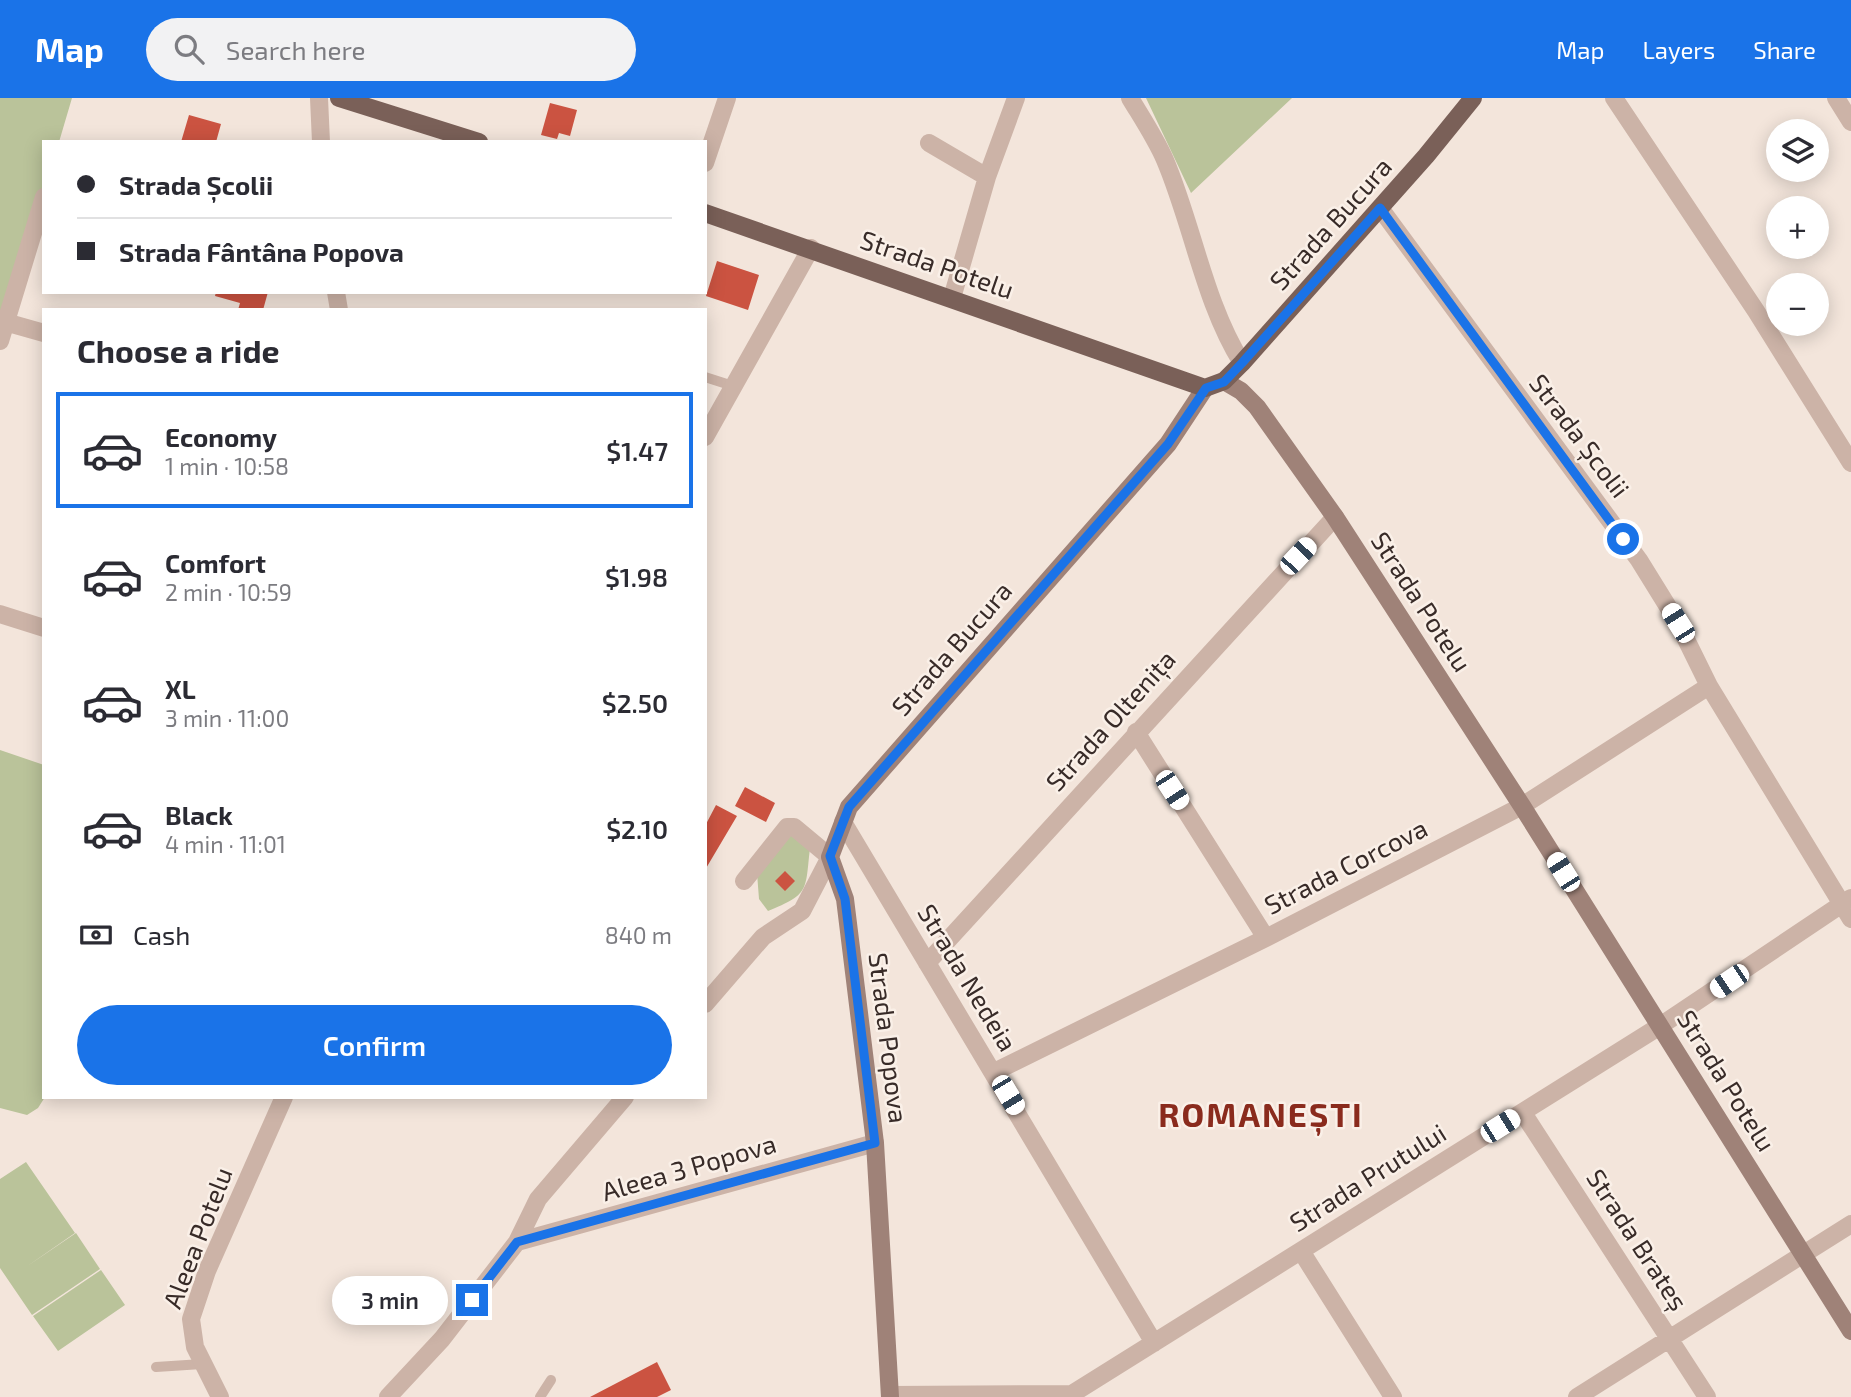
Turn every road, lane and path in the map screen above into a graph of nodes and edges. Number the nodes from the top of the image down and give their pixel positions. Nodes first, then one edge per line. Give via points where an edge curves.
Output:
1 (318, 98) edge
2 (339, 98) edge
3 (727, 98) edge
4 (1016, 98) edge
5 (1130, 98) edge
6 (1473, 98) edge
7 (1614, 98) edge
8 (1836, 98) edge
9 (1851, 122) edge
10 (321, 140) edge
11 (473, 140) edge
12 (929, 143) dead end
13 (707, 157) edge
14 (987, 177) junction
15 (42, 203) edge
16 (1380, 208) junction
17 (707, 214) edge
18 (811, 248) junction
19 (952, 298) junction
20 (5, 322) junction
21 (42, 332) edge
22 (0, 341) edge
23 (1242, 363) junction
24 (707, 378) edge
25 (1224, 382) junction
26 (733, 386) junction
27 (1206, 388) junction
28 (707, 433) edge
29 (1851, 463) edge
30 (1335, 517) junction
31 (0, 614) edge
32 (42, 627) edge
33 (1710, 686) junction
34 (1136, 732) junction
35 (1522, 806) junction
36 (843, 822) junction
37 (830, 856) junction
38 (744, 881) dead end
39 (1848, 907) edge
40 (1266, 938) junction
41 (927, 963) junction
42 (707, 1002) edge
43 (1660, 1026) junction
44 (993, 1072) junction
45 (283, 1099) edge
46 (623, 1099) edge
47 (1523, 1113) junction
48 (875, 1143) junction
49 (1851, 1224) edge
50 (517, 1242) junction
51 (1301, 1251) junction
52 (1803, 1253) junction
53 (1851, 1331) edge
54 (1668, 1337) junction
55 (1154, 1343) junction
56 (202, 1364) junction
57 (156, 1367) dead end
58 (551, 1380) dead end
59 (1073, 1395) edge
60 (890, 1396) edge
61 (220, 1397) edge
62 (388, 1397) edge
63 (540, 1397) edge
64 (1393, 1397) edge
65 (1577, 1397) edge
66 (1707, 1397) edge

1 - 10 street
2 - 11 main road
3 - 13 street
4 - 14 street
5 - 23 street via 1165,159 1201,265
6 - 16 main road, Strada Bucura
7 - 29 street
8 - 9 street
12 - 14 street
14 - 19 street
15 - 20 street
16 - 23 main road, Strada Bucura
16 - 33 street, Strada Școlii via 1639,560
17 - 18 main road, Strada Potelu
18 - 19 main road, Strada Potelu
18 - 26 street
19 - 27 main road, Strada Potelu
20 - 21 street
20 - 22 street
23 - 25 main road, Strada Bucura
24 - 26 lane
25 - 27 main road
25 - 30 street, Strada Potelu via 1256,407
26 - 28 street
27 - 36 street, Strada Bucura via 1168,444 858,797
30 - 34 street, Strada Oltenița
30 - 35 street, Strada Potelu
31 - 32 street
33 - 35 street, Strada Corcova
33 - 39 street, Strada Școlii
34 - 40 street
34 - 41 street, Strada Oltenița
35 - 40 street, Strada Corcova
35 - 43 street, Strada Potelu
36 - 37 street, Strada Bucura
36 - 41 street, Strada Nedeia
37 - 38 street via 794,827 787,827
37 - 42 street via 802,911 763,937
37 - 48 street, Strada Popova via 845,899
39 - 43 street, Strada Prutului
40 - 44 street, Strada Corcova
41 - 44 street, Strada Nedeia
43 - 47 street, Strada Prutului
43 - 52 street, Strada Potelu
44 - 55 street, Strada Nedeia
45 - 56 street, Aleea Potelu via 207,1271 191,1319
46 - 50 street via 538,1199
47 - 51 street, Strada Prutului
47 - 54 street, Strada Brateș
48 - 50 street, Aleea 3 Popova
48 - 60 street, Strada Popova
49 - 52 street
50 - 62 street via 442,1339
51 - 55 street, Strada Prutului
51 - 64 street
52 - 53 street, Strada Potelu
52 - 54 street
54 - 65 street
54 - 66 street, Strada Brateș
55 - 59 street, Strada Prutului
56 - 57 lane
56 - 61 street, Aleea Potelu
58 - 63 lane
59 - 60 street, Strada Prutului

